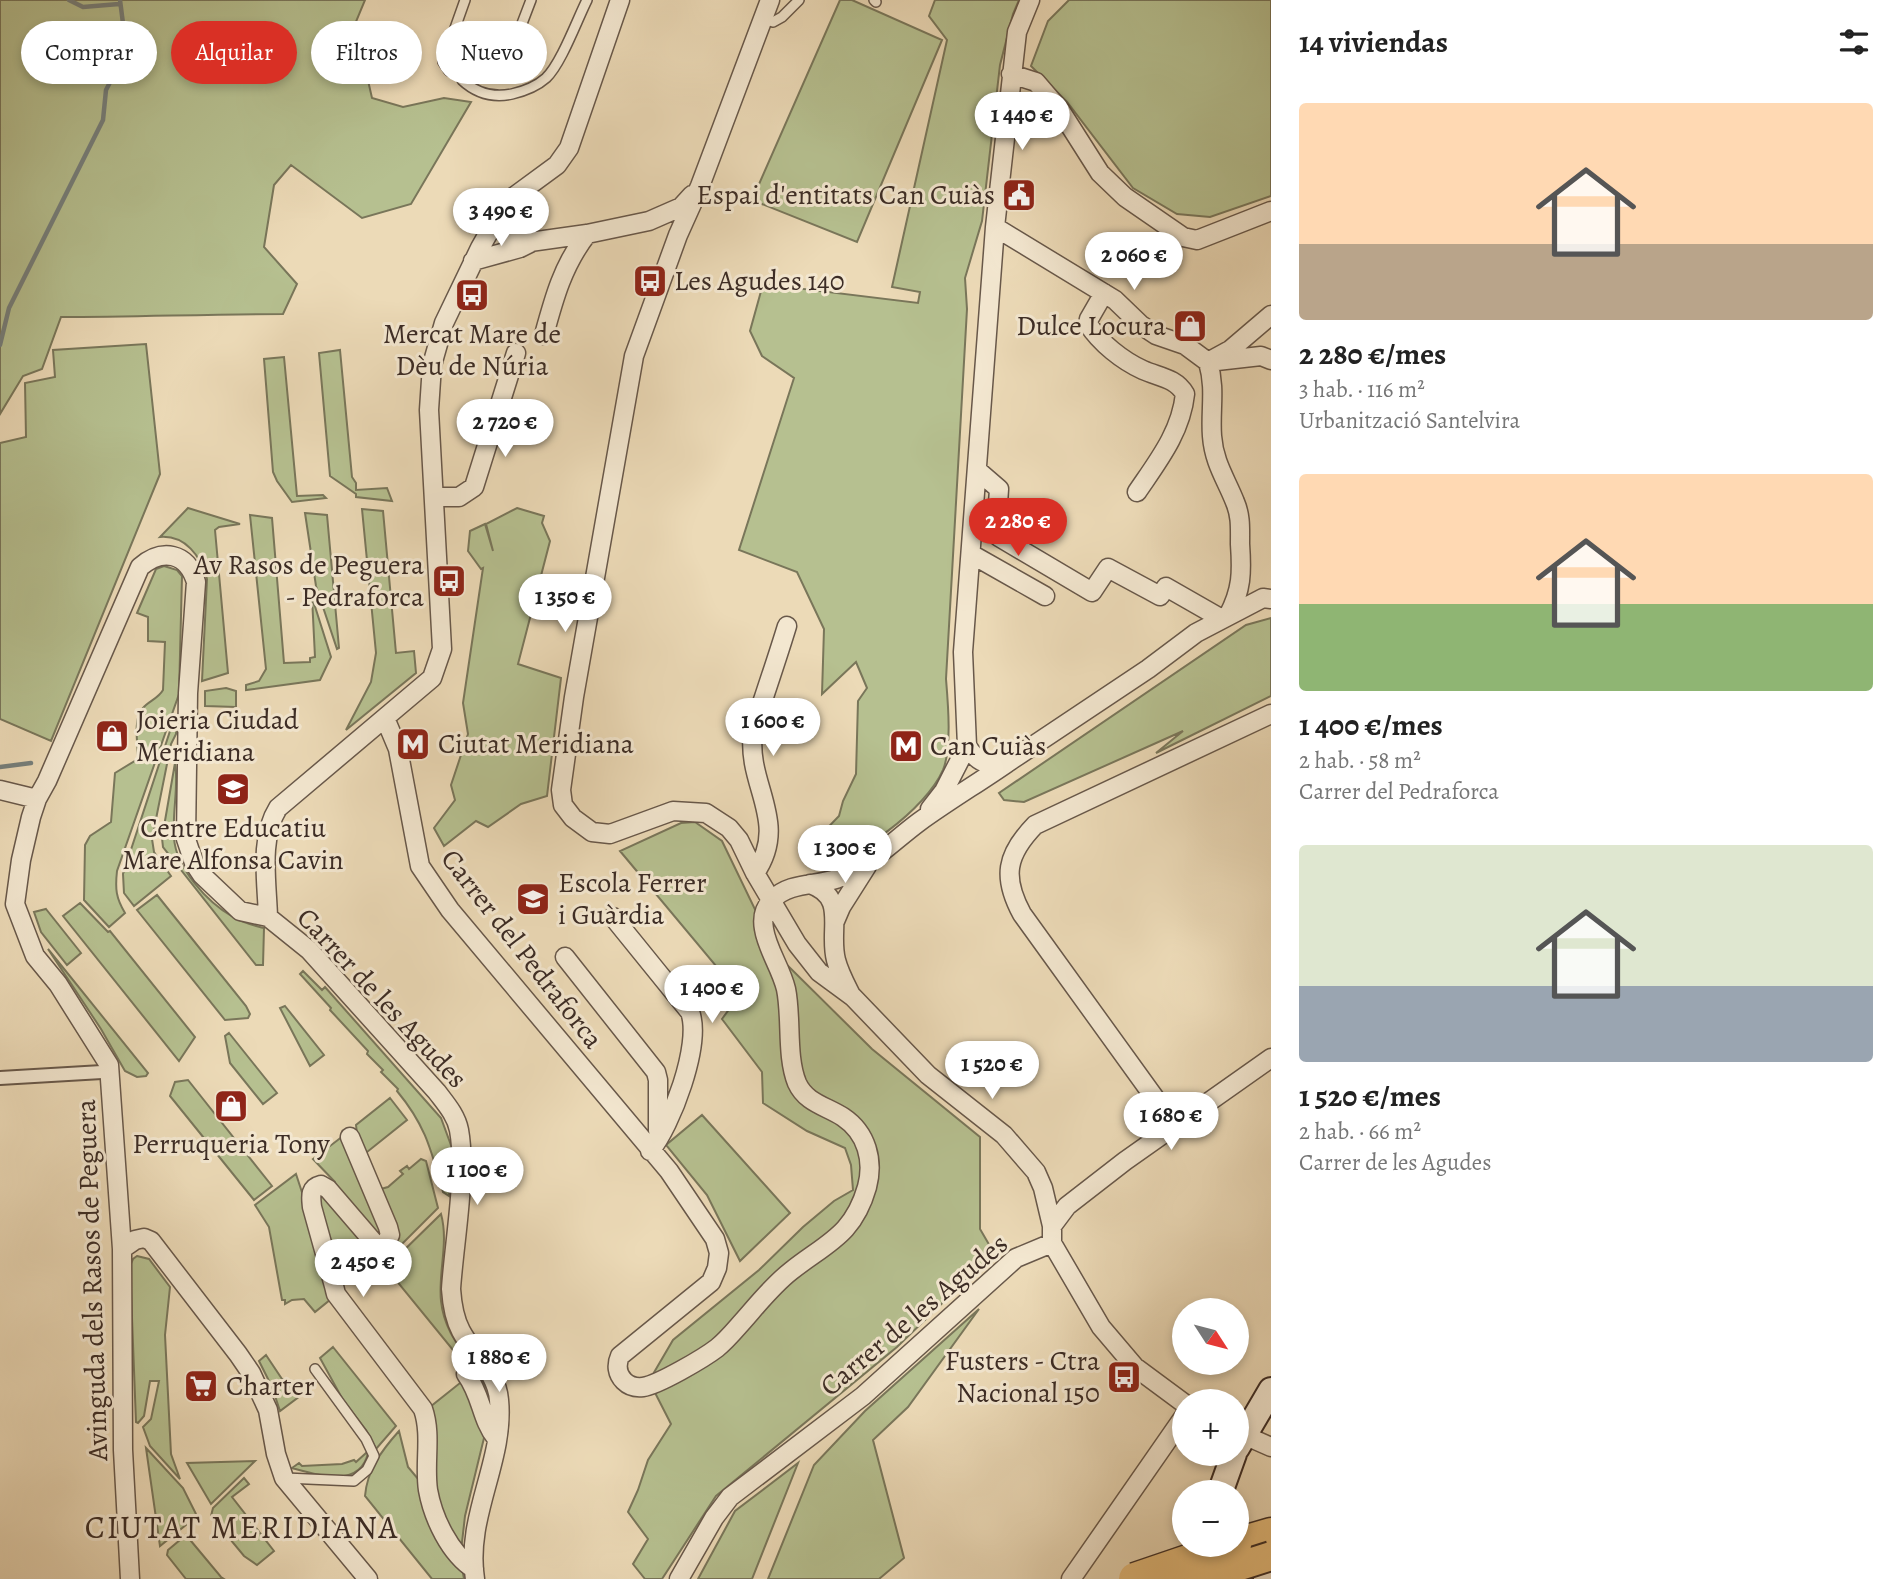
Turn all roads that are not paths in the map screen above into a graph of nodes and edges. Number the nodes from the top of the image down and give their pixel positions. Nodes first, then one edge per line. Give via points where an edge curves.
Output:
1 (465, 0) edge
2 (531, 0) edge
3 (587, 0) edge
4 (620, 0) edge
5 (770, 0) edge
6 (799, 0) edge
7 (1030, 0) edge
8 (764, 19) junction
9 (458, 21) edge
10 (523, 21) edge
11 (1012, 74) junction
12 (547, 77) edge
13 (467, 84) edge
14 (538, 84) edge
15 (700, 186) junction
16 (1271, 211) edge
17 (497, 218) junction
18 (649, 221) junction
19 (995, 227) junction
20 (587, 234) junction
21 (678, 235) junction
22 (530, 242) junction
23 (473, 261) junction
24 (1104, 293) junction
25 (1271, 315) edge
26 (544, 335) dead end
27 (516, 353) dead end
28 (1271, 360) edge
29 (1208, 362) junction
30 (977, 470) junction
31 (1137, 492) dead end
32 (435, 496) junction
33 (971, 554) junction
34 (1045, 596) dead end
35 (1267, 599) edge
36 (1225, 617) junction
37 (787, 626) dead end
38 (1271, 714) edge
39 (385, 718) junction
40 (967, 746) junction
41 (1007, 763) junction
42 (0, 790) edge
43 (37, 799) junction
44 (921, 821) junction
45 (869, 863) junction
46 (755, 873) junction
47 (810, 884) junction
48 (771, 901) junction
49 (268, 917) junction
50 (613, 917) dead end
51 (835, 921) junction
52 (565, 957) dead end
53 (853, 997) junction
54 (1268, 1068) edge
55 (102, 1072) dead end
56 (0, 1078) edge
57 (1175, 1126) junction
58 (350, 1137) dead end
59 (654, 1147) junction
60 (1052, 1235) junction
61 (122, 1249) junction
62 (315, 1369) dead end
63 (466, 1374) dead end
64 (1271, 1390) edge
65 (1172, 1394) edge
66 (1249, 1425) edge
67 (1172, 1434) edge
68 (496, 1438) junction
69 (1249, 1444) edge
70 (1271, 1447) edge
71 (284, 1478) junction
72 (1271, 1534) edge
73 (1249, 1541) edge
74 (1271, 1554) edge
75 (1200, 1557) edge
76 (1208, 1557) edge
77 (474, 1574) edge
78 (130, 1579) edge
79 (368, 1579) edge
80 (680, 1579) edge
81 (1071, 1579) edge
82 (1135, 1579) edge
83 (1199, 1579) edge
84 (1208, 1579) edge
85 (1266, 1579) edge

1 - 9 lane
2 - 10 lane
3 - 12 lane
4 - 17 street via 564,157 512,198
5 - 8 street
6 - 8 lane via 773,22
7 - 11 street via 1017,32
8 - 15 street
11 - 16 street via 1036,82 1060,110 1100,173 1125,197 1183,237 1197,240
11 - 19 street
13 - 14 lane via 499,97
15 - 18 street via 681,207
15 - 21 street
17 - 22 street via 509,237
17 - 23 street
18 - 20 street
18 - 21 street via 670,226
19 - 24 street
19 - 30 street
20 - 22 street
20 - 26 street via 561,275
21 - 46 street via 634,356 561,790 563,805 592,832 610,834 673,811 706,813 739,840
22 - 23 street
23 - 32 street via 444,323 432,365 429,410
24 - 29 street via 1156,335 1185,345
24 - 31 street via 1089,319 1092,329 1114,352 1177,383 1185,394 1175,433
25 - 29 street via 1230,350
27 - 32 street via 474,487 459,497
28 - 29 street via 1261,356
29 - 36 street via 1213,378 1214,447 1241,523 1240,587
30 - 33 street
30 - 36 street via 999,489 999,537 1092,592 1108,568 1160,596 1166,587
32 - 39 street via 442,649 432,678
33 - 34 street
33 - 40 street via 963,652
35 - 36 street
36 - 41 street
37 - 46 street via 753,731 754,761 769,834 768,849
38 - 57 street via 1035,825 1013,855 1010,892 1022,914
39 - 49 street via 273,816 266,841
39 - 59 street, Carrer del Pedraforca via 398,749 422,871 450,910
40 - 41 street via 983,764
40 - 44 street via 944,791
41 - 44 street
42 - 43 street
43 - 49 street, Avinguda dels Rasos de Peguera via 140,567 159,555 183,561 196,582 188,693 189,853 202,875 240,911
43 - 61 street, Avinguda dels Rasos de Peguera via 20,860 15,904 35,956 109,1065
44 - 45 street
45 - 47 street via 836,879
45 - 51 street
46 - 48 street
47 - 48 street via 785,890
47 - 51 street via 829,895
48 - 53 street via 807,959
48 - 59 street, Carrer del Pedraforca via 764,927 785,988 797,1083 809,1098 843,1117 863,1139 870,1162 864,1196 840,1236 784,1277 725,1341 670,1376 640,1388 622,1379 617,1367 624,1351 711,1282 719,1253 715,1239
49 - 68 street, Carrer de les Agudes via 309,950 452,1112 459,1129 460,1175 452,1306 459,1328 497,1387
50 - 59 street via 692,1019 688,1061 678,1095
51 - 53 street via 836,959
52 - 59 street, Carrer del Pedraforca via 656,1072
53 - 60 street via 928,1075 1004,1135 1036,1172
54 - 57 street
55 - 56 street
57 - 60 street via 1067,1206
58 - 77 street, Carrer de les Agudes via 390,1235 385,1244 377,1246 328,1189 315,1186 312,1207 336,1294 423,1409 431,1500 452,1547
60 - 65 street via 1109,1336 1135,1367
60 - 80 street, Carrer de les Agudes via 1016,1258 863,1396 730,1497
61 - 71 street via 135,1240 151,1241 238,1353 268,1409
61 - 78 street, Avinguda dels Rasos de Peguera via 123,1450
62 - 71 lane via 374,1456 354,1481
63 - 68 street
64 - 66 main road
67 - 81 street
68 - 77 street, Carrer de les Agudes via 474,1531
69 - 70 street
71 - 79 street
72 - 73 highway
74 - 83 highway, bridge
74 - 85 main road
75 - 82 highway, bridge
76 - 84 main road

